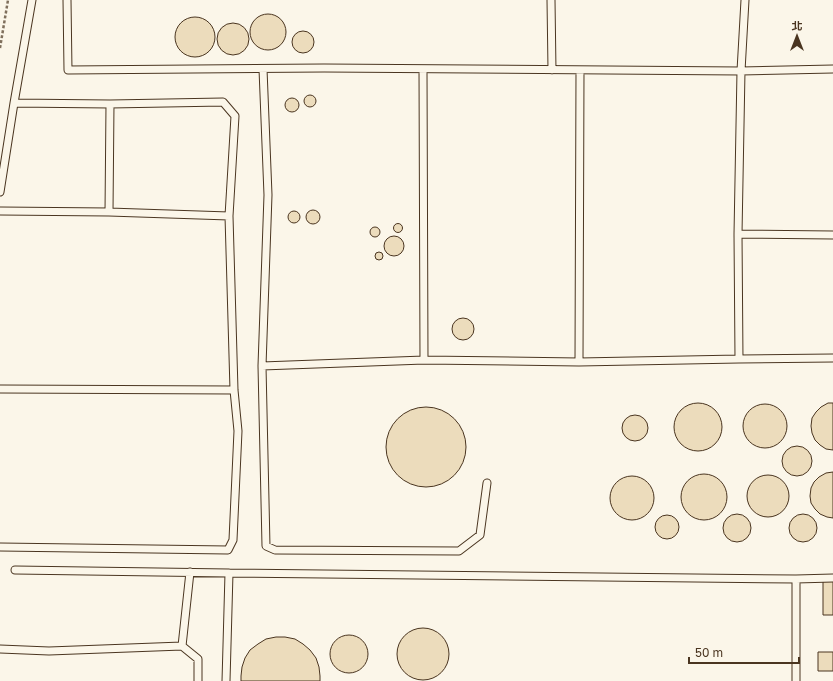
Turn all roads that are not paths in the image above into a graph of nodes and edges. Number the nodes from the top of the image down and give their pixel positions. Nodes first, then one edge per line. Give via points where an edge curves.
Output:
1 (32, 0) edge
2 (67, 0) edge
3 (551, 0) edge
4 (745, 0) edge
5 (263, 69) junction
6 (423, 69) junction
7 (833, 69) edge
8 (552, 70) junction
9 (580, 70) junction
10 (741, 71) junction
11 (14, 103) junction
12 (110, 104) junction
13 (0, 192) edge
14 (0, 211) edge
15 (110, 212) junction
16 (230, 216) junction
17 (738, 234) junction
18 (833, 234) edge
19 (833, 358) edge
20 (739, 359) junction
21 (424, 360) junction
22 (580, 362) junction
23 (262, 366) junction
24 (0, 389) edge
25 (234, 390) junction
26 (488, 483) dead end
27 (0, 547) edge
28 (15, 570) dead end
29 (190, 572) junction
30 (229, 573) junction
31 (833, 578) edge
32 (796, 579) junction
33 (182, 646) junction
34 (0, 649) edge
35 (198, 681) edge
36 (226, 681) edge
37 (796, 681) edge

1 - 11 lane
2 - 5 lane via 68,70
3 - 8 lane
4 - 10 lane
5 - 6 lane
5 - 23 lane via 268,195
6 - 8 lane
6 - 21 lane
7 - 10 lane
8 - 9 lane
9 - 10 lane
9 - 22 lane
10 - 17 lane
11 - 12 lane
11 - 13 lane
12 - 15 lane
12 - 16 lane via 223,102 235,116
14 - 15 lane
15 - 16 lane
16 - 25 lane
17 - 18 lane
17 - 20 lane
19 - 20 lane
20 - 22 lane
21 - 22 lane
21 - 23 lane
23 - 26 lane via 266,546 275,550 460,552 480,535
24 - 25 lane
25 - 27 lane via 238,431 233,540 228,550
28 - 29 lane
29 - 30 lane
29 - 33 lane
30 - 32 lane
30 - 36 lane
31 - 32 lane
32 - 37 lane
33 - 34 lane via 49,651
33 - 35 lane via 198,659

